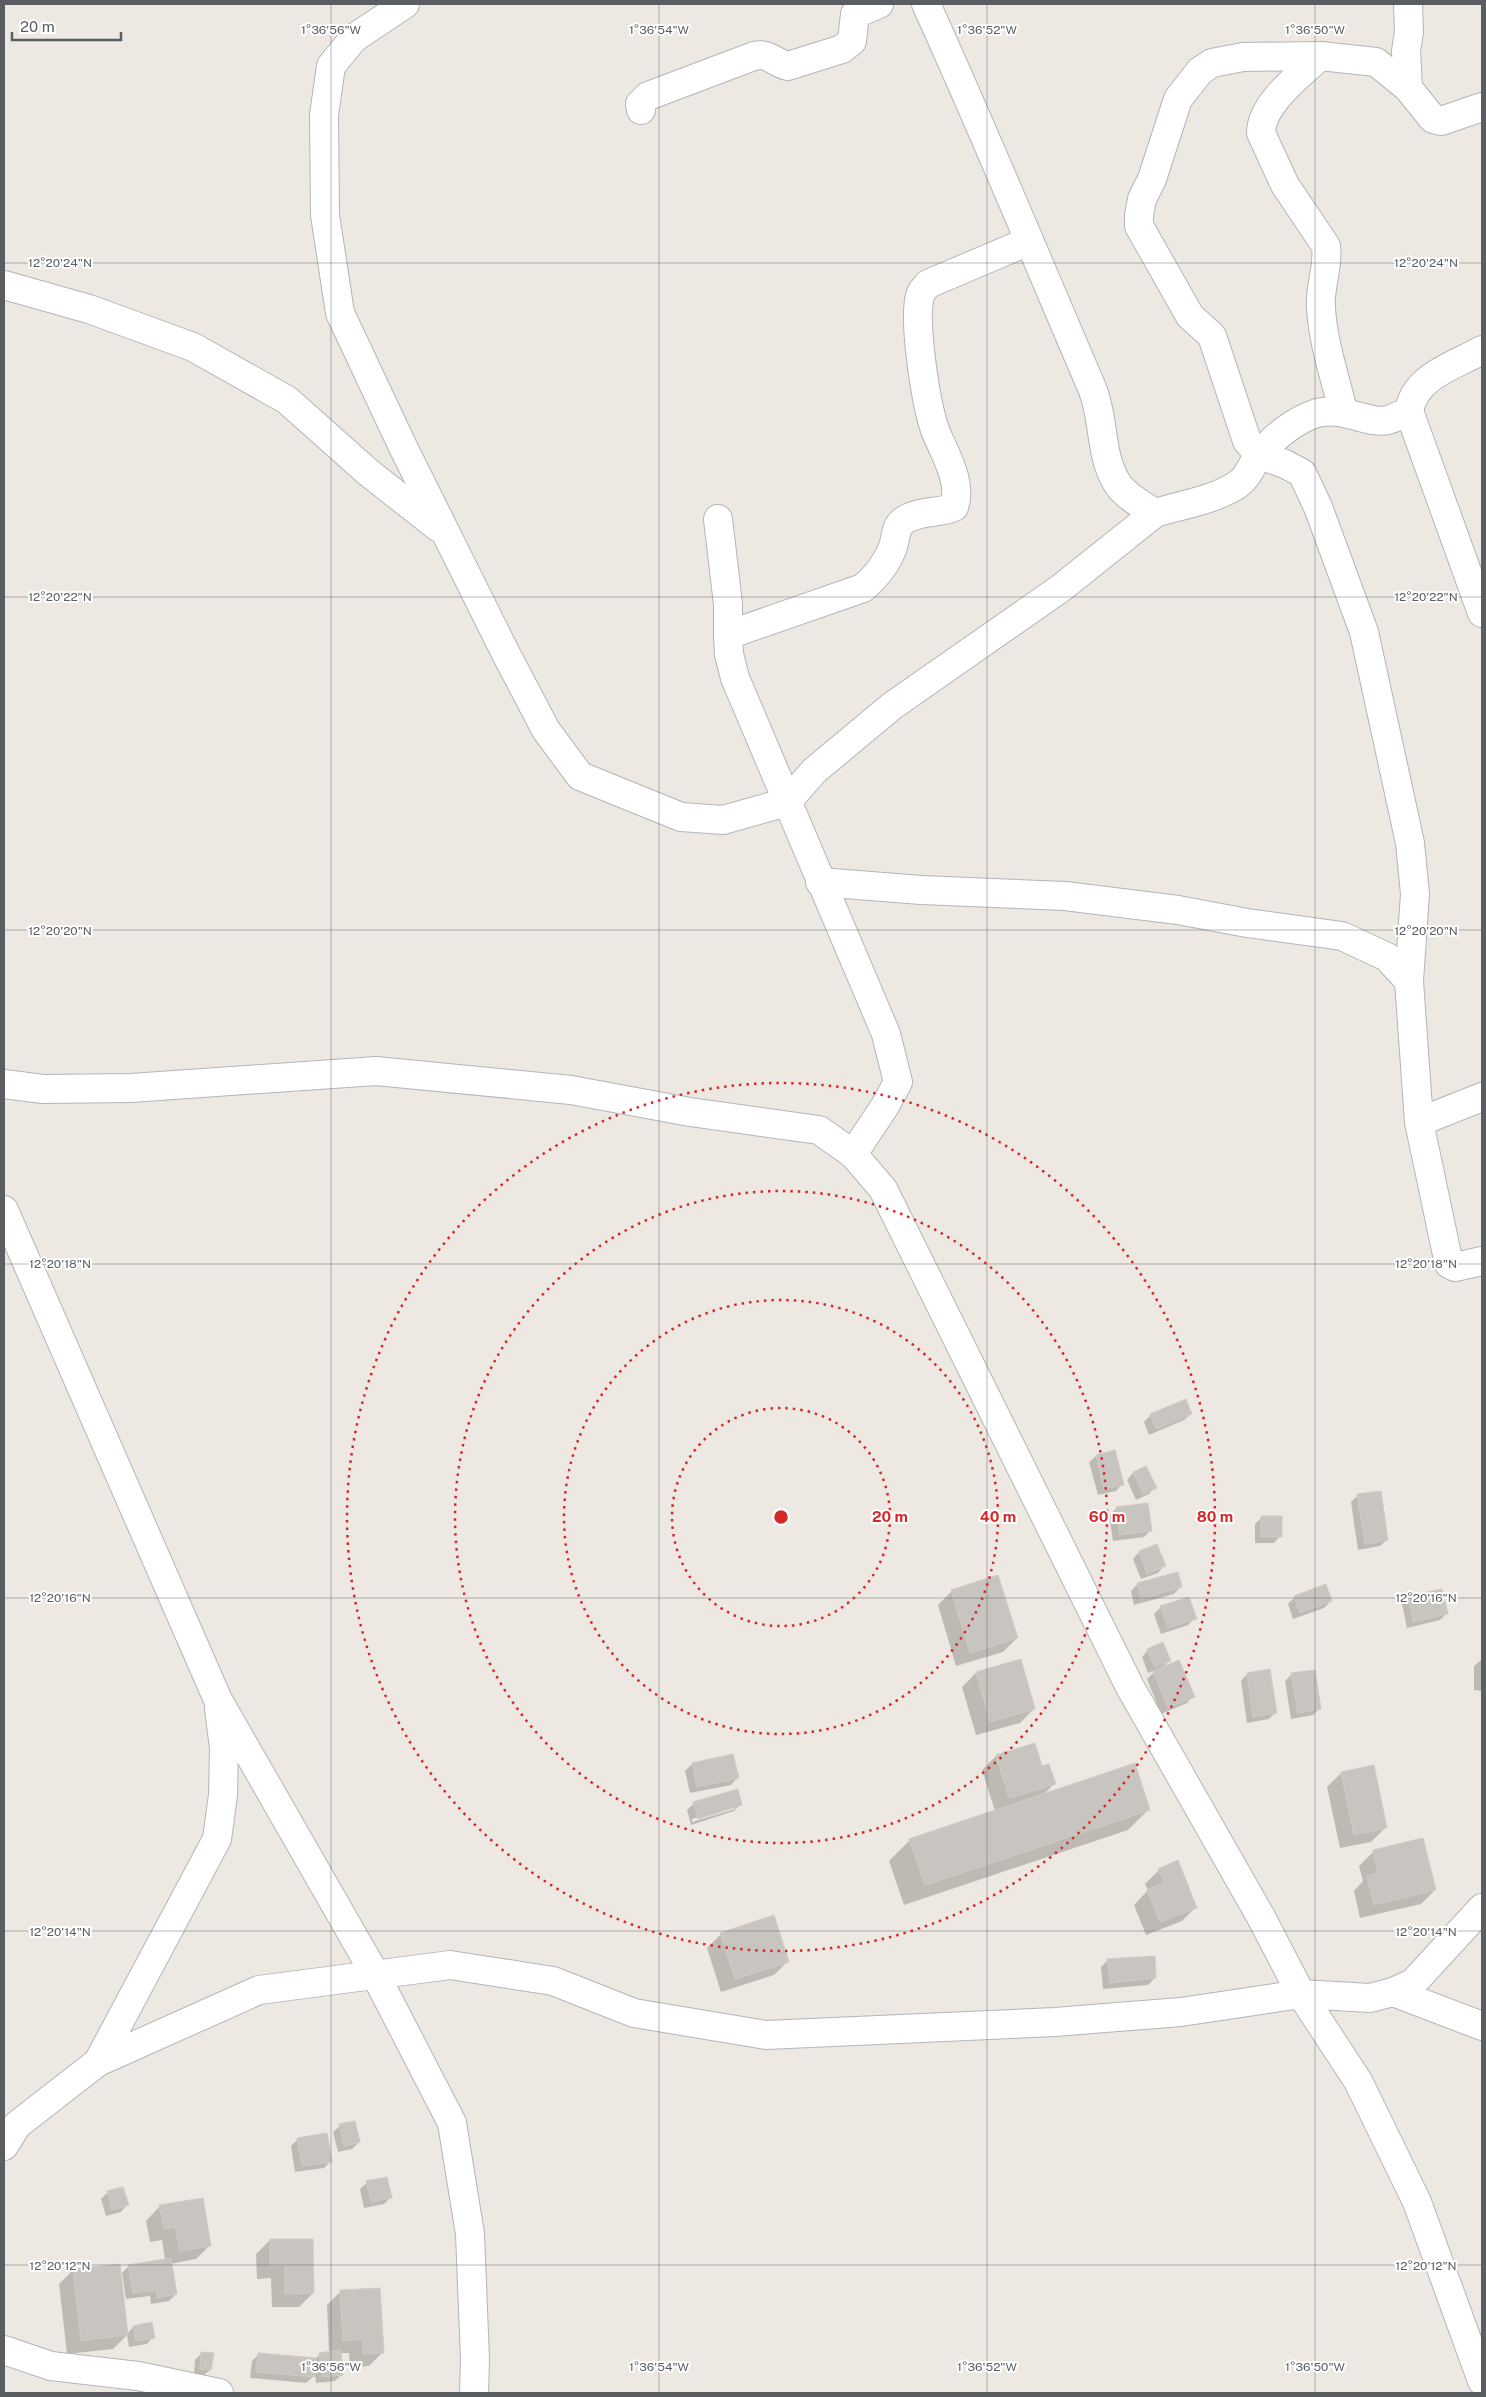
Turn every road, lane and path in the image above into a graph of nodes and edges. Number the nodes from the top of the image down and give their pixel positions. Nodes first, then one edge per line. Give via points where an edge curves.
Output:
1 (405, 4) edge
2 (879, 4) edge
3 (926, 4) edge
4 (1408, 4) edge
5 (1320, 56) junction
6 (1408, 88) junction
7 (1482, 107) edge
8 (641, 110) dead end
9 (1029, 241) junction
10 (4, 285) edge
11 (1482, 350) edge
12 (1343, 411) junction
13 (1408, 411) junction
14 (1259, 455) junction
15 (1155, 513) junction
16 (718, 519) dead end
17 (445, 532) junction
18 (1482, 613) edge
19 (728, 635) junction
20 (787, 802) junction
21 (820, 882) junction
22 (1408, 981) junction
23 (4, 1084) edge
24 (1482, 1097) edge
25 (1419, 1122) junction
26 (853, 1154) junction
27 (4, 1210) edge
28 (1482, 1261) edge
29 (218, 1700) junction
30 (1482, 1908) edge
31 (375, 1974) junction
32 (1393, 1992) junction
33 (1301, 1994) junction
34 (1482, 2026) edge
35 (98, 2062) junction
36 (4, 2146) edge
37 (4, 2350) edge
38 (1482, 2381) edge
39 (218, 2393) edge
40 (474, 2393) edge

1 - 17 street via 354,38 331,66 324,115 325,215 340,313
2 - 8 street via 855,14 852,41 842,49 788,66 770,56 754,56 648,96 640,104
3 - 9 street
4 - 6 street
5 - 6 street via 1376,62
5 - 12 street via 1273,101 1262,133 1285,185 1326,246 1328,258 1320,308
5 - 14 street via 1227,59 1200,71 1178,100 1139,215 1139,226 1190,316 1212,336 1247,441
6 - 7 street via 1433,119 1441,121
9 - 15 street via 1100,407 1108,465 1117,484
9 - 19 street via 928,284 920,294 920,356 934,428 950,465 957,498 954,507 916,515 904,521 898,527 888,558 874,580 863,588
10 - 17 street via 89,309 192,347 287,400 368,472
11 - 13 street via 1424,381 1416,390
12 - 13 street via 1371,420 1387,421
12 - 14 street via 1318,413 1290,426
13 - 18 street
14 - 15 street via 1252,469 1236,485 1218,494
14 - 22 street via 1302,472 1364,632 1410,843 1415,894
15 - 20 street via 1061,588 892,706 814,771
16 - 19 street via 728,604
17 - 20 street via 546,730 580,776 681,817 723,820
19 - 20 street via 735,678
20 - 21 street
21 - 22 street via 1065,896 1342,936 1387,957
21 - 26 street via 886,1034 898,1082
22 - 25 street
23 - 26 street via 42,1089 130,1088 376,1071 571,1090 690,1112 819,1130
24 - 25 street
25 - 28 street via 1449,1264 1455,1267
26 - 33 street via 883,1188 1130,1686
27 - 29 street
29 - 31 street
29 - 35 street via 224,1748 223,1795 217,1839
30 - 32 street via 1413,1983
31 - 33 street via 450,1965 553,1982 634,2013 766,2035 1055,2022 1181,2012
31 - 35 street via 259,1990
31 - 40 street via 452,2123 470,2234
32 - 33 street via 1370,1998
32 - 34 street
33 - 38 street via 1358,2080 1417,2202
35 - 36 street via 17,2125
37 - 39 street via 51,2366 138,2376

